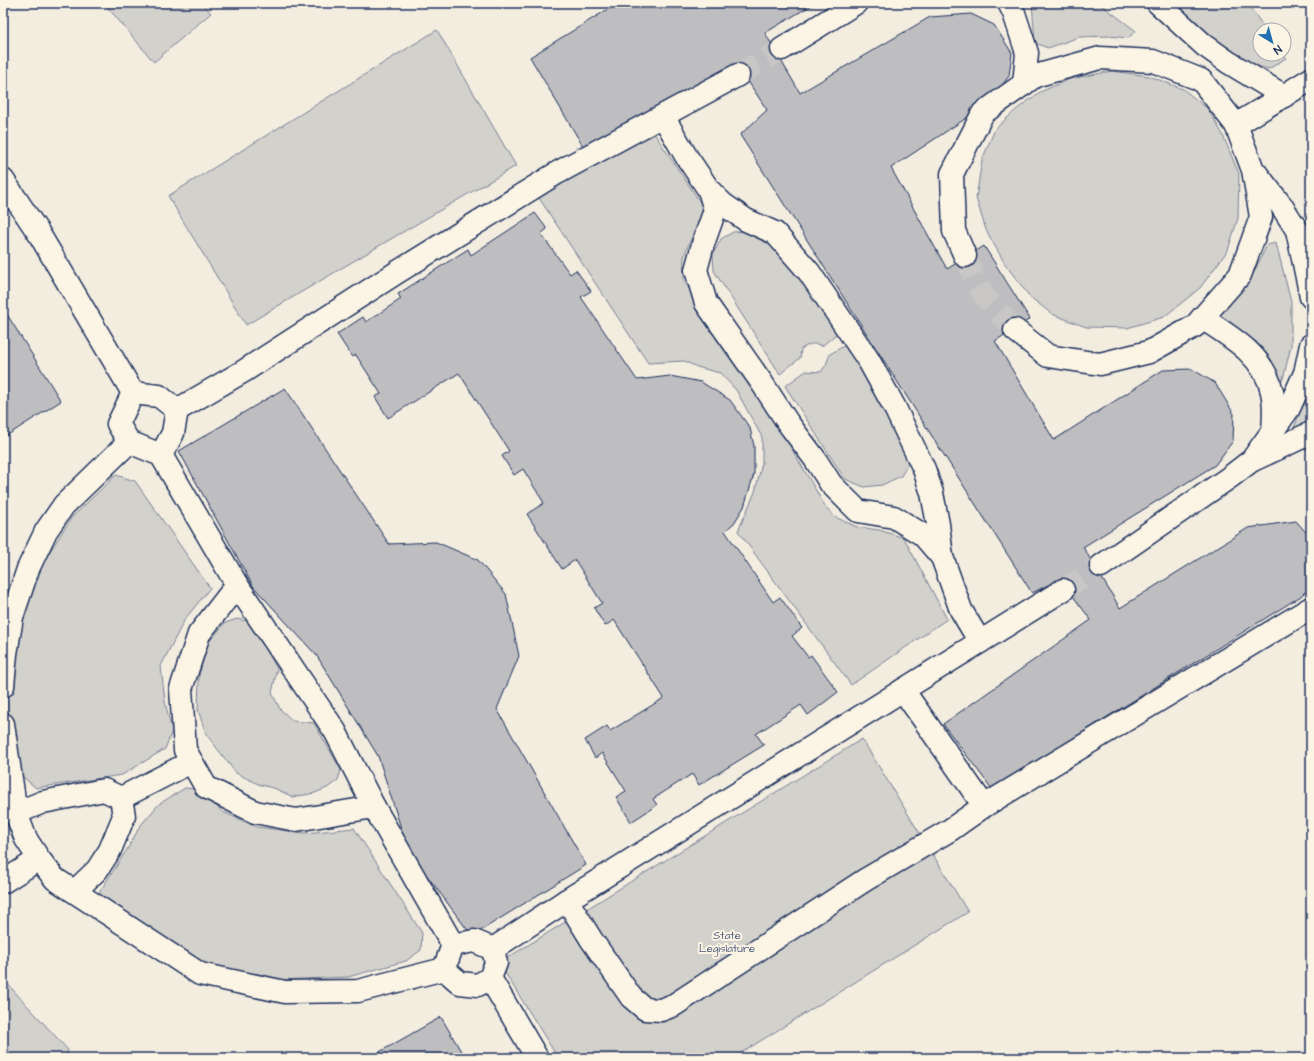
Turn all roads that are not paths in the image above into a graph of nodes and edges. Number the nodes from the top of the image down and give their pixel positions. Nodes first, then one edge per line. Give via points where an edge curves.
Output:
1 (856, 3) edge
2 (1009, 3) edge
3 (1158, 3) edge
4 (782, 49) tunnel mouth
5 (738, 75) tunnel mouth
6 (1311, 79) edge
7 (1024, 84) junction
8 (1284, 96) junction
9 (663, 116) junction
10 (1236, 125) junction
11 (1254, 170) junction
12 (3, 180) edge
13 (709, 190) junction
14 (1304, 231) edge
15 (965, 256) tunnel mouth
16 (1311, 297) edge
17 (1202, 318) junction
18 (1015, 330) tunnel mouth
19 (1311, 345) edge
20 (133, 393) junction
21 (177, 410) junction
22 (1273, 431) junction
23 (1311, 433) edge
24 (129, 442) junction
25 (161, 454) junction
26 (1252, 460) junction
27 (942, 557) junction
28 (1101, 566) tunnel mouth
29 (237, 585) junction
30 (1062, 590) tunnel mouth
31 (1311, 608) edge
32 (980, 642) junction
33 (3, 686) edge
34 (904, 690) junction
35 (3, 724) edge
36 (191, 762) junction
37 (121, 798) junction
38 (984, 806) junction
39 (374, 807) junction
40 (16, 813) junction
41 (39, 859) junction
42 (3, 882) edge
43 (74, 891) junction
44 (567, 900) junction
45 (454, 945) junction
46 (493, 949) junction
47 (444, 969) junction
48 (490, 978) junction
49 (536, 1058) edge

1 - 4 lane
2 - 7 lane via 1027,53
3 - 8 lane via 1204,45
5 - 9 lane
6 - 8 lane
7 - 10 lane via 1035,76 1100,58 1153,61 1201,80
7 - 15 lane via 983,113 952,174 954,231
8 - 10 lane
9 - 13 lane
9 - 21 lane via 557,173 244,371
10 - 11 lane
11 - 14 lane
11 - 17 lane via 1261,217 1240,276
12 - 20 lane via 38,232
13 - 27 lane via 723,204 746,220 775,233 794,253 869,361 924,469 932,493
13 - 27 lane via 715,210 696,270 706,303 831,484 858,511 894,517 923,535
14 - 16 lane
17 - 18 lane via 1195,326 1149,352 1100,364 1048,356
17 - 22 lane via 1242,345 1264,370 1272,391
19 - 22 lane via 1305,373 1289,408
20 - 21 lane via 159,396
20 - 24 lane via 118,424
21 - 25 lane via 173,433
22 - 26 lane
23 - 26 lane
24 - 25 lane
24 - 33 lane via 64,505 46,531 28,569 12,617
25 - 29 lane
26 - 28 lane
27 - 32 lane via 961,610
29 - 36 lane via 199,634 181,689 185,750
29 - 39 lane via 335,731
30 - 32 lane
31 - 38 lane
32 - 34 lane
34 - 38 lane
34 - 44 lane
35 - 40 lane
36 - 37 lane
36 - 39 lane via 206,787 254,812 296,820
37 - 40 lane via 104,790 43,802
37 - 43 lane via 124,816 110,850 97,870
38 - 44 lane via 950,830 865,880 674,1005 662,1010 645,1009 631,997
39 - 45 lane
40 - 41 lane via 26,839
41 - 42 lane
41 - 43 lane via 55,879
43 - 47 lane via 200,974 285,992 358,991
44 - 46 lane
45 - 46 lane via 474,941
45 - 47 lane
46 - 48 lane via 496,964
47 - 48 lane via 460,983 478,986
48 - 49 lane

